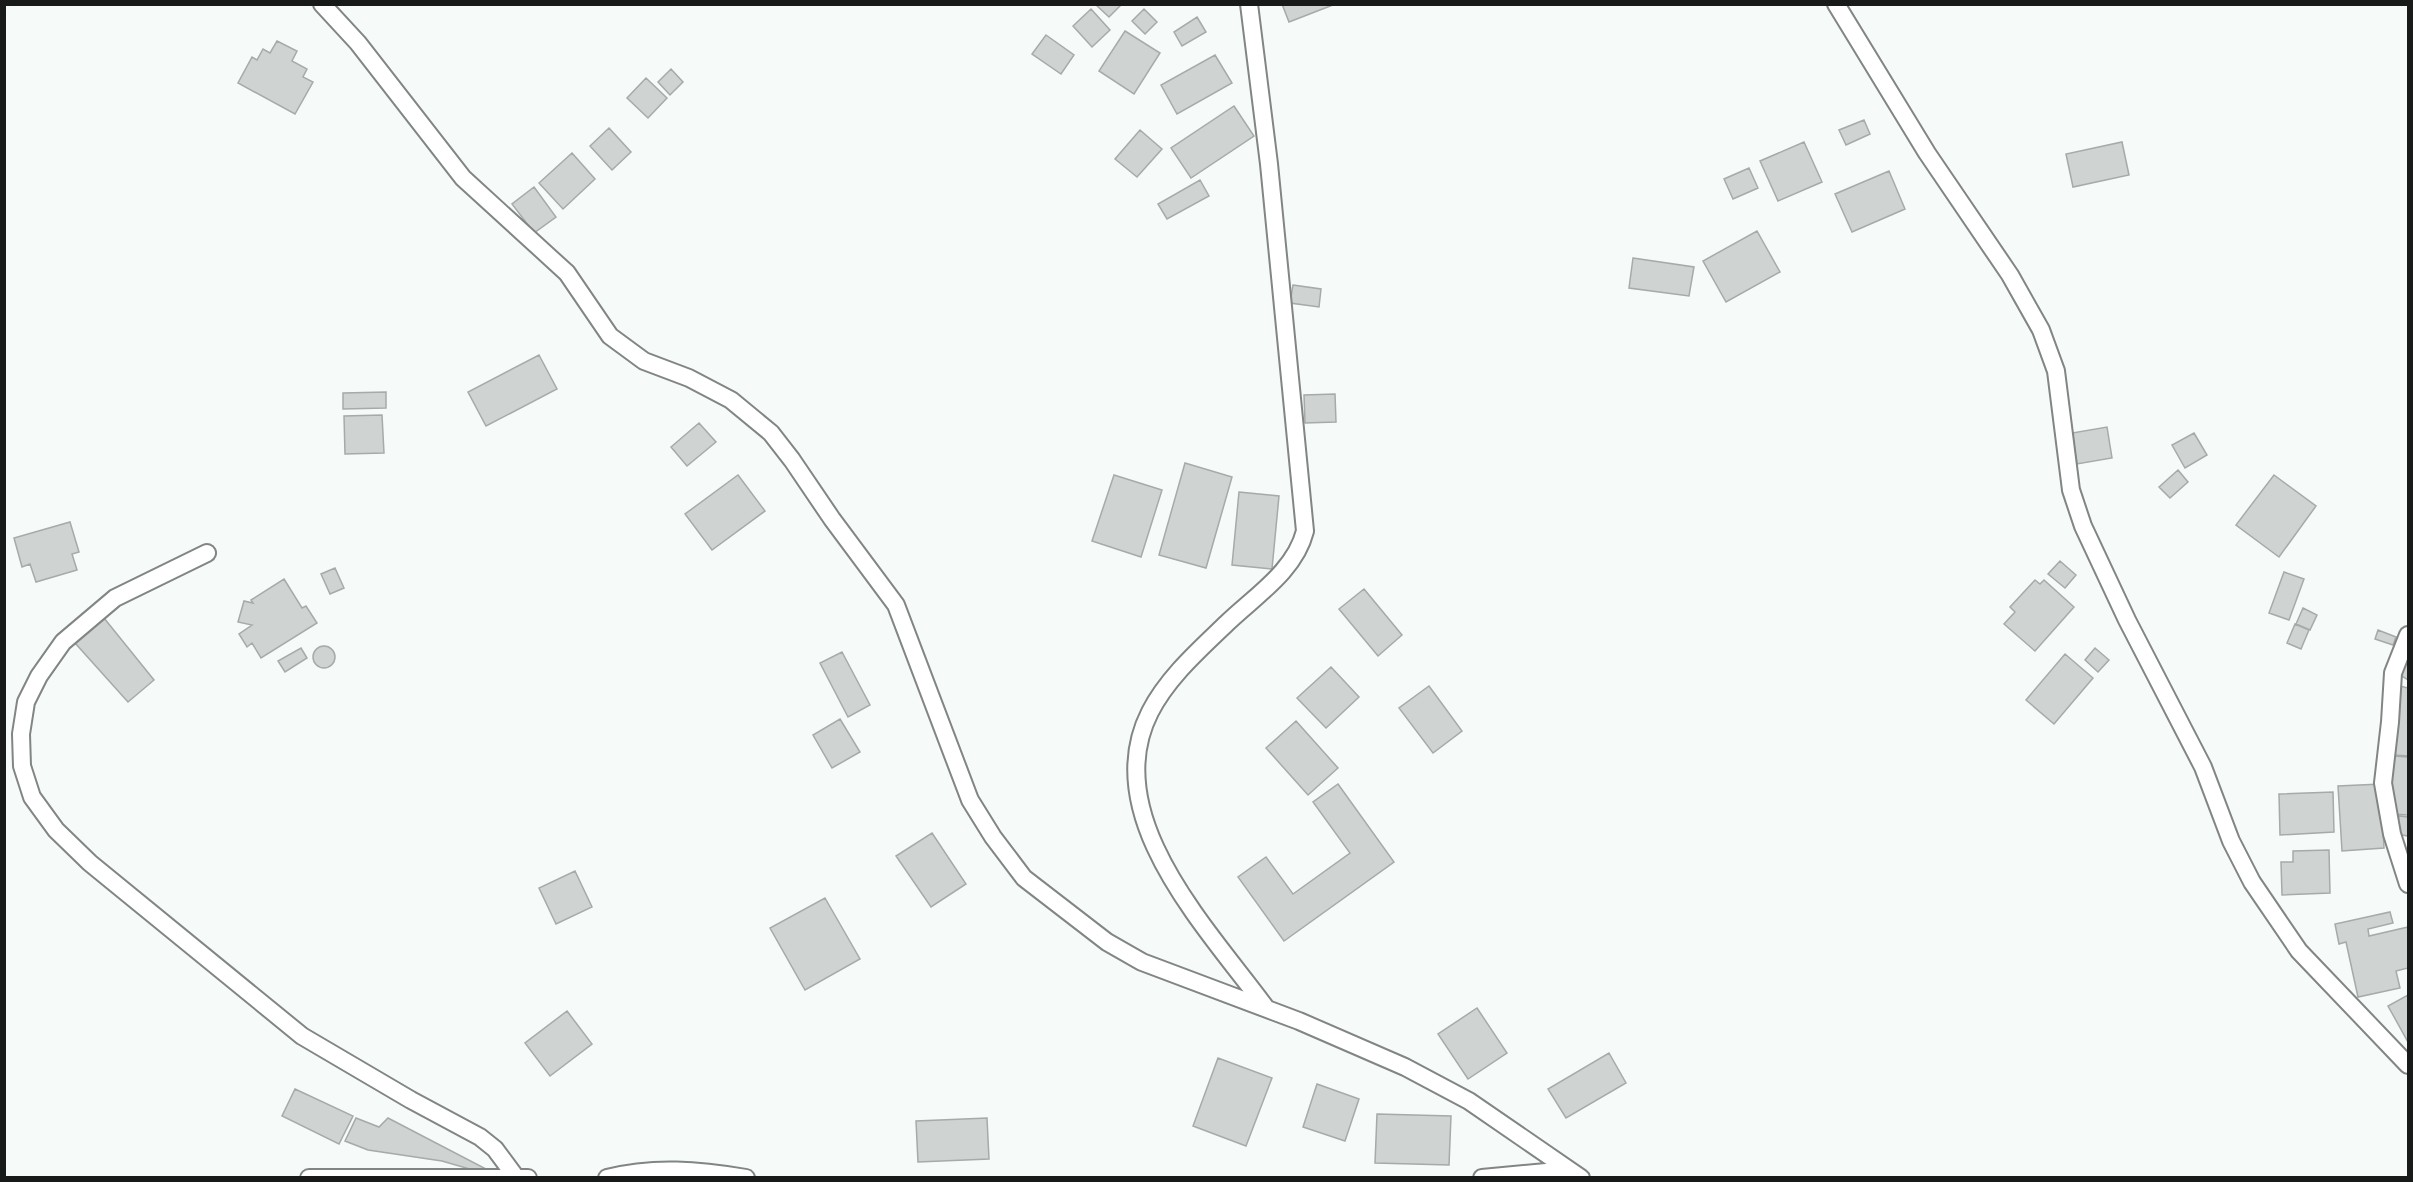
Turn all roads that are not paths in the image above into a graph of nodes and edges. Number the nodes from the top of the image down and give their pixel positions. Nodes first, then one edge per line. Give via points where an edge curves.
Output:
1 (322, 4) edge
2 (1249, 4) edge
3 (1836, 4) edge
4 (207, 553) dead end
5 (2409, 635) edge
6 (2409, 884) edge
7 (1267, 1009) junction
8 (2409, 1065) edge
9 (1564, 1174) edge
10 (521, 1177) edge
11 (309, 1178) edge
12 (608, 1178) edge
13 (746, 1178) edge
14 (1482, 1178) edge

1 - 7 street via 358,43 463,178 567,273 610,336 644,361 731,400 778,442 896,605 970,800 1024,878 1107,942 1142,962
2 - 7 street via 1266,130 1305,531 1301,546 1281,573 1191,658 1150,712 1140,738 1137,788 1156,853
3 - 8 street via 1927,153 2010,275 2041,330 2056,371 2070,481 2083,526 2204,767 2231,841 2252,882 2299,951
4 - 10 street via 115,598 63,642 26,702 22,766 32,797 56,830 90,863 302,1036 480,1137
5 - 6 street via 2393,674 2383,783 2392,834
7 - 9 street via 1406,1067 1469,1101
9 - 14 street
10 - 11 street
12 - 13 street via 677,1169

